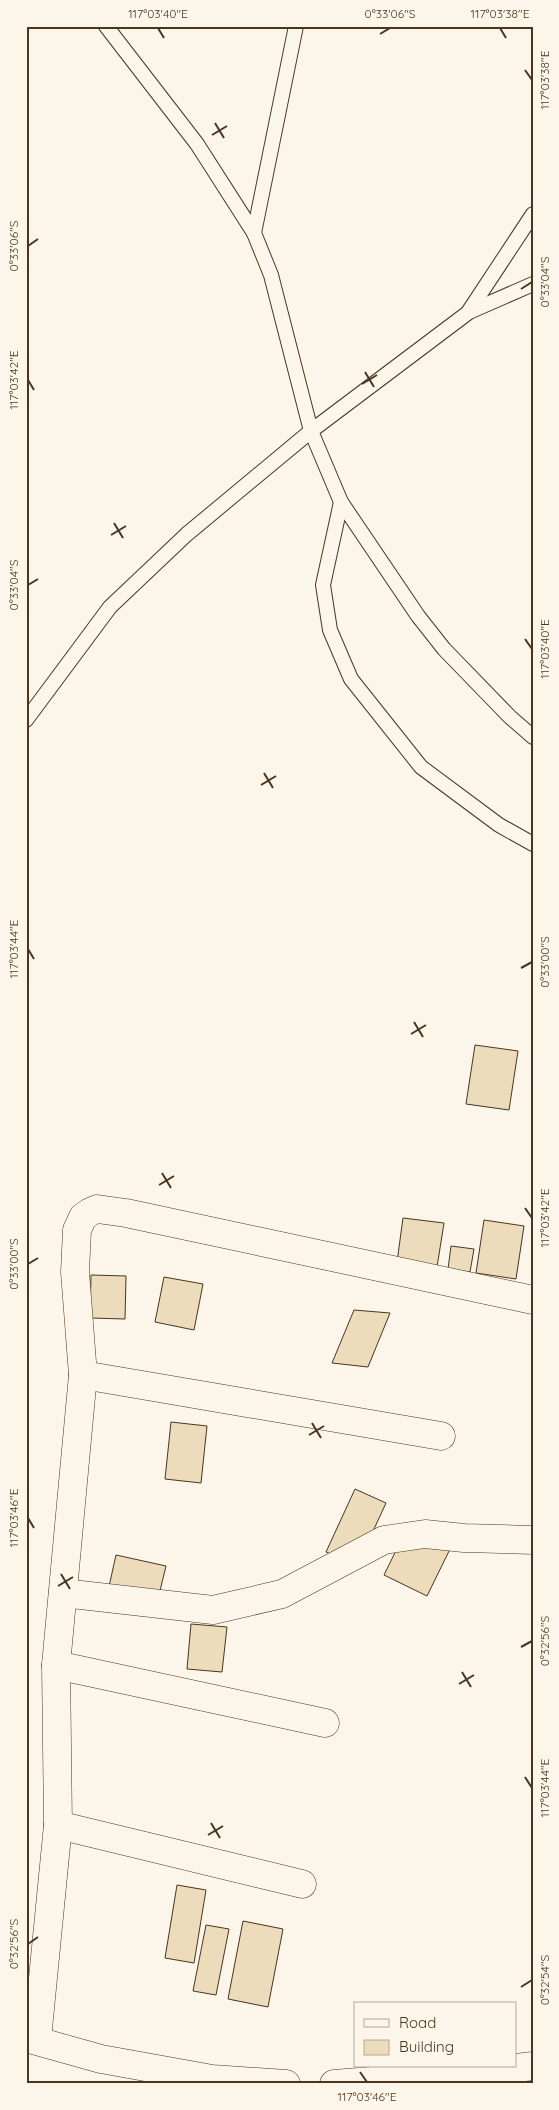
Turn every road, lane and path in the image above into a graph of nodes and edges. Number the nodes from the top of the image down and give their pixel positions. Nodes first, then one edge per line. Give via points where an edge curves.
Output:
1 (106, 26) edge
2 (296, 26) edge
3 (533, 214) edge
4 (254, 233) junction
5 (533, 284) edge
6 (469, 312) junction
7 (311, 431) junction
8 (341, 502) junction
9 (26, 720) edge
10 (533, 737) edge
11 (533, 844) edge
12 (533, 1300) edge
13 (82, 1375) junction
14 (441, 1436) dead end
15 (533, 1540) edge
16 (63, 1593) junction
17 (56, 1665) junction
18 (326, 1723) dead end
19 (58, 1825) junction
20 (302, 1884) dead end
21 (32, 2039) edge
22 (533, 2066) edge
23 (516, 2068) edge
24 (516, 2068) edge
25 (286, 2084) edge
26 (334, 2084) edge

1 - 4 lane via 197,144
2 - 4 lane
3 - 6 lane
4 - 7 lane via 271,275
5 - 6 lane
6 - 7 lane
7 - 8 lane
7 - 9 lane via 187,534 110,607
8 - 10 lane via 439,642
8 - 11 lane via 322,585 330,630 351,679 421,767 499,825
12 - 13 street via 97,1209 83,1218 77,1230 75,1272
13 - 14 street
13 - 16 street
15 - 16 street via 425,1534 384,1540 282,1594 213,1610
16 - 17 street
17 - 18 street
17 - 19 street
19 - 20 street
19 - 21 street
21 - 25 street via 110,2061 212,2079
22 - 24 street
23 - 26 street

